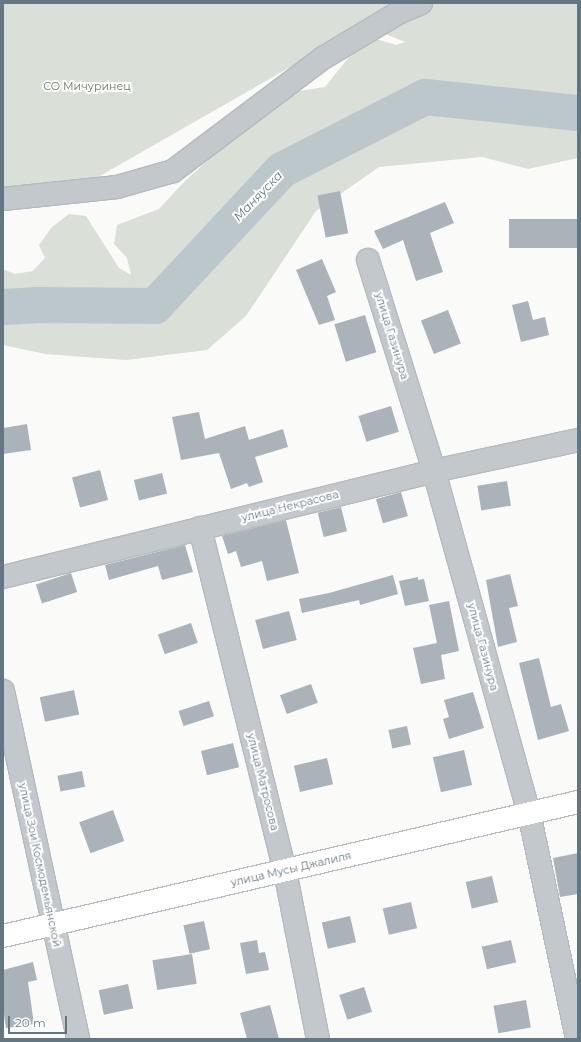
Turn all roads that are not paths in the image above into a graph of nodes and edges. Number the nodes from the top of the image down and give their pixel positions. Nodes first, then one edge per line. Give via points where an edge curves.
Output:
1 (421, 3) edge
2 (3, 199) edge
3 (368, 260) dead end
4 (578, 440) edge
5 (434, 471) junction
6 (200, 528) junction
7 (3, 577) edge
8 (3, 691) edge
9 (578, 802) edge
10 (529, 813) junction
11 (285, 871) junction
12 (52, 926) junction
13 (3, 936) edge
14 (78, 1039) edge
15 (318, 1039) edge
16 (577, 1039) edge

1 - 2 street via 400,12 323,58 173,171 117,187
3 - 5 street, улица Газинура
4 - 5 street, улица Некрасова
5 - 6 street, улица Некрасова
5 - 10 street, улица Газинура
6 - 7 street, улица Некрасова
6 - 11 street, улица Матросова
8 - 12 street, улица Зои Космодемьянской
9 - 10 main road, улица Мусы Джалиля
10 - 11 main road, улица Мусы Джалиля
10 - 16 street, улица Газинура
11 - 12 main road, улица Мусы Джалиля
11 - 15 street, улица Матросова
12 - 13 main road, улица Мусы Джалиля
12 - 14 street, улица Зои Космодемьянской

